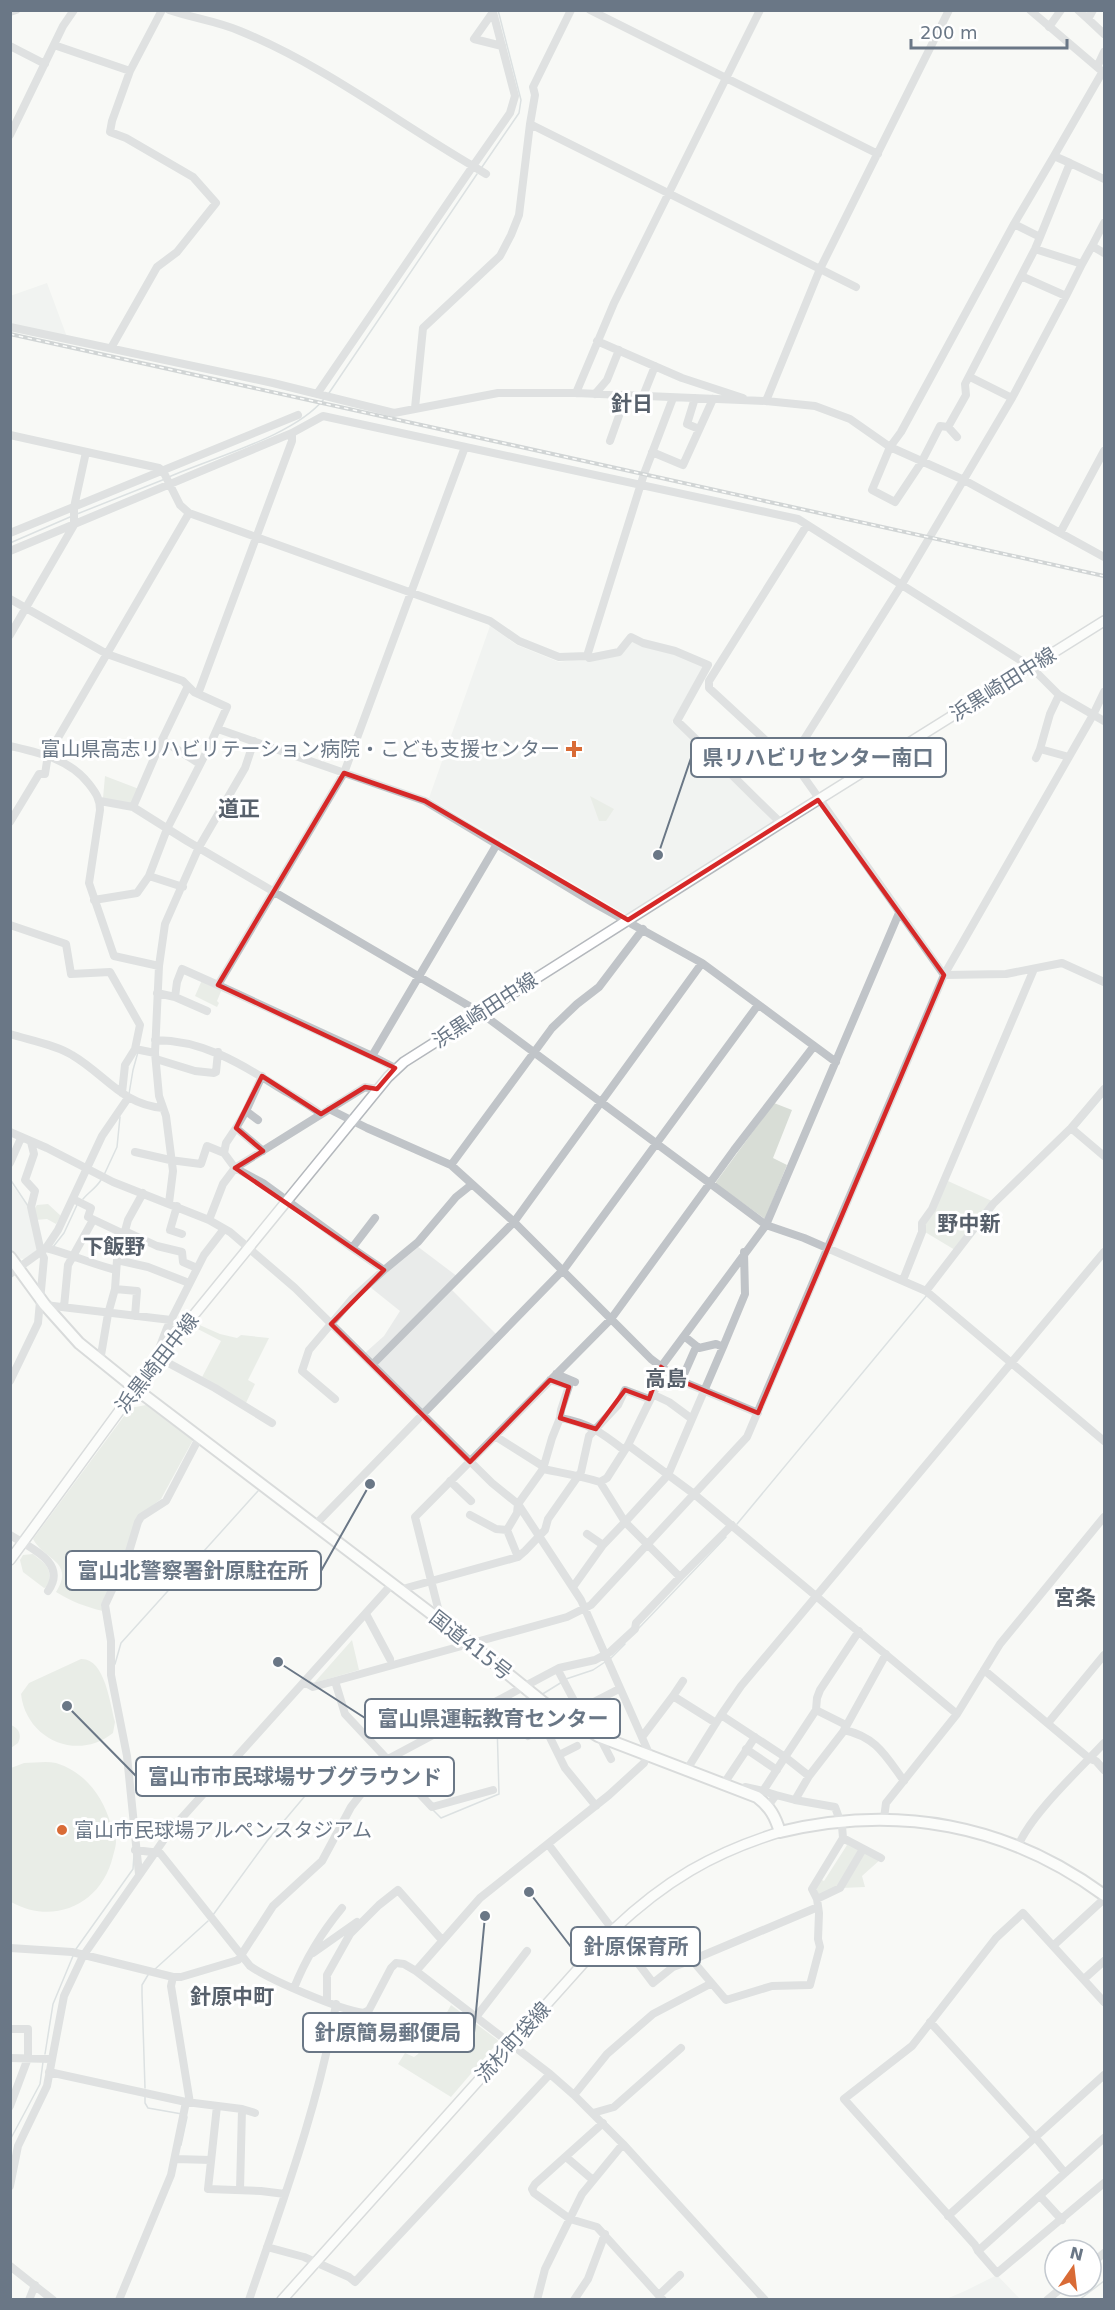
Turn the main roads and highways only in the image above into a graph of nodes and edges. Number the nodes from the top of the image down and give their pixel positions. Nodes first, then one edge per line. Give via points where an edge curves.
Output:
1 (1104, 621) edge
2 (10, 1257) edge
3 (14, 1272) edge
4 (136, 1389) junction
5 (10, 1560) edge
6 (780, 1832) junction
7 (1104, 1897) edge
8 (282, 2300) edge

1 - 4 main road, 浜黒崎田中線 via 397,1069
2 - 3 highway, 国道415号
3 - 4 highway, 国道415号 via 79,1343
4 - 5 main road, 浜黒崎田中線
4 - 6 highway, 国道415号 via 565,1718 597,1736 757,1797 775,1816
6 - 7 highway via 839,1820 884,1818 942,1824 1018,1846 1056,1864
6 - 8 main road, 流杉町袋線 via 688,1870 613,1930

